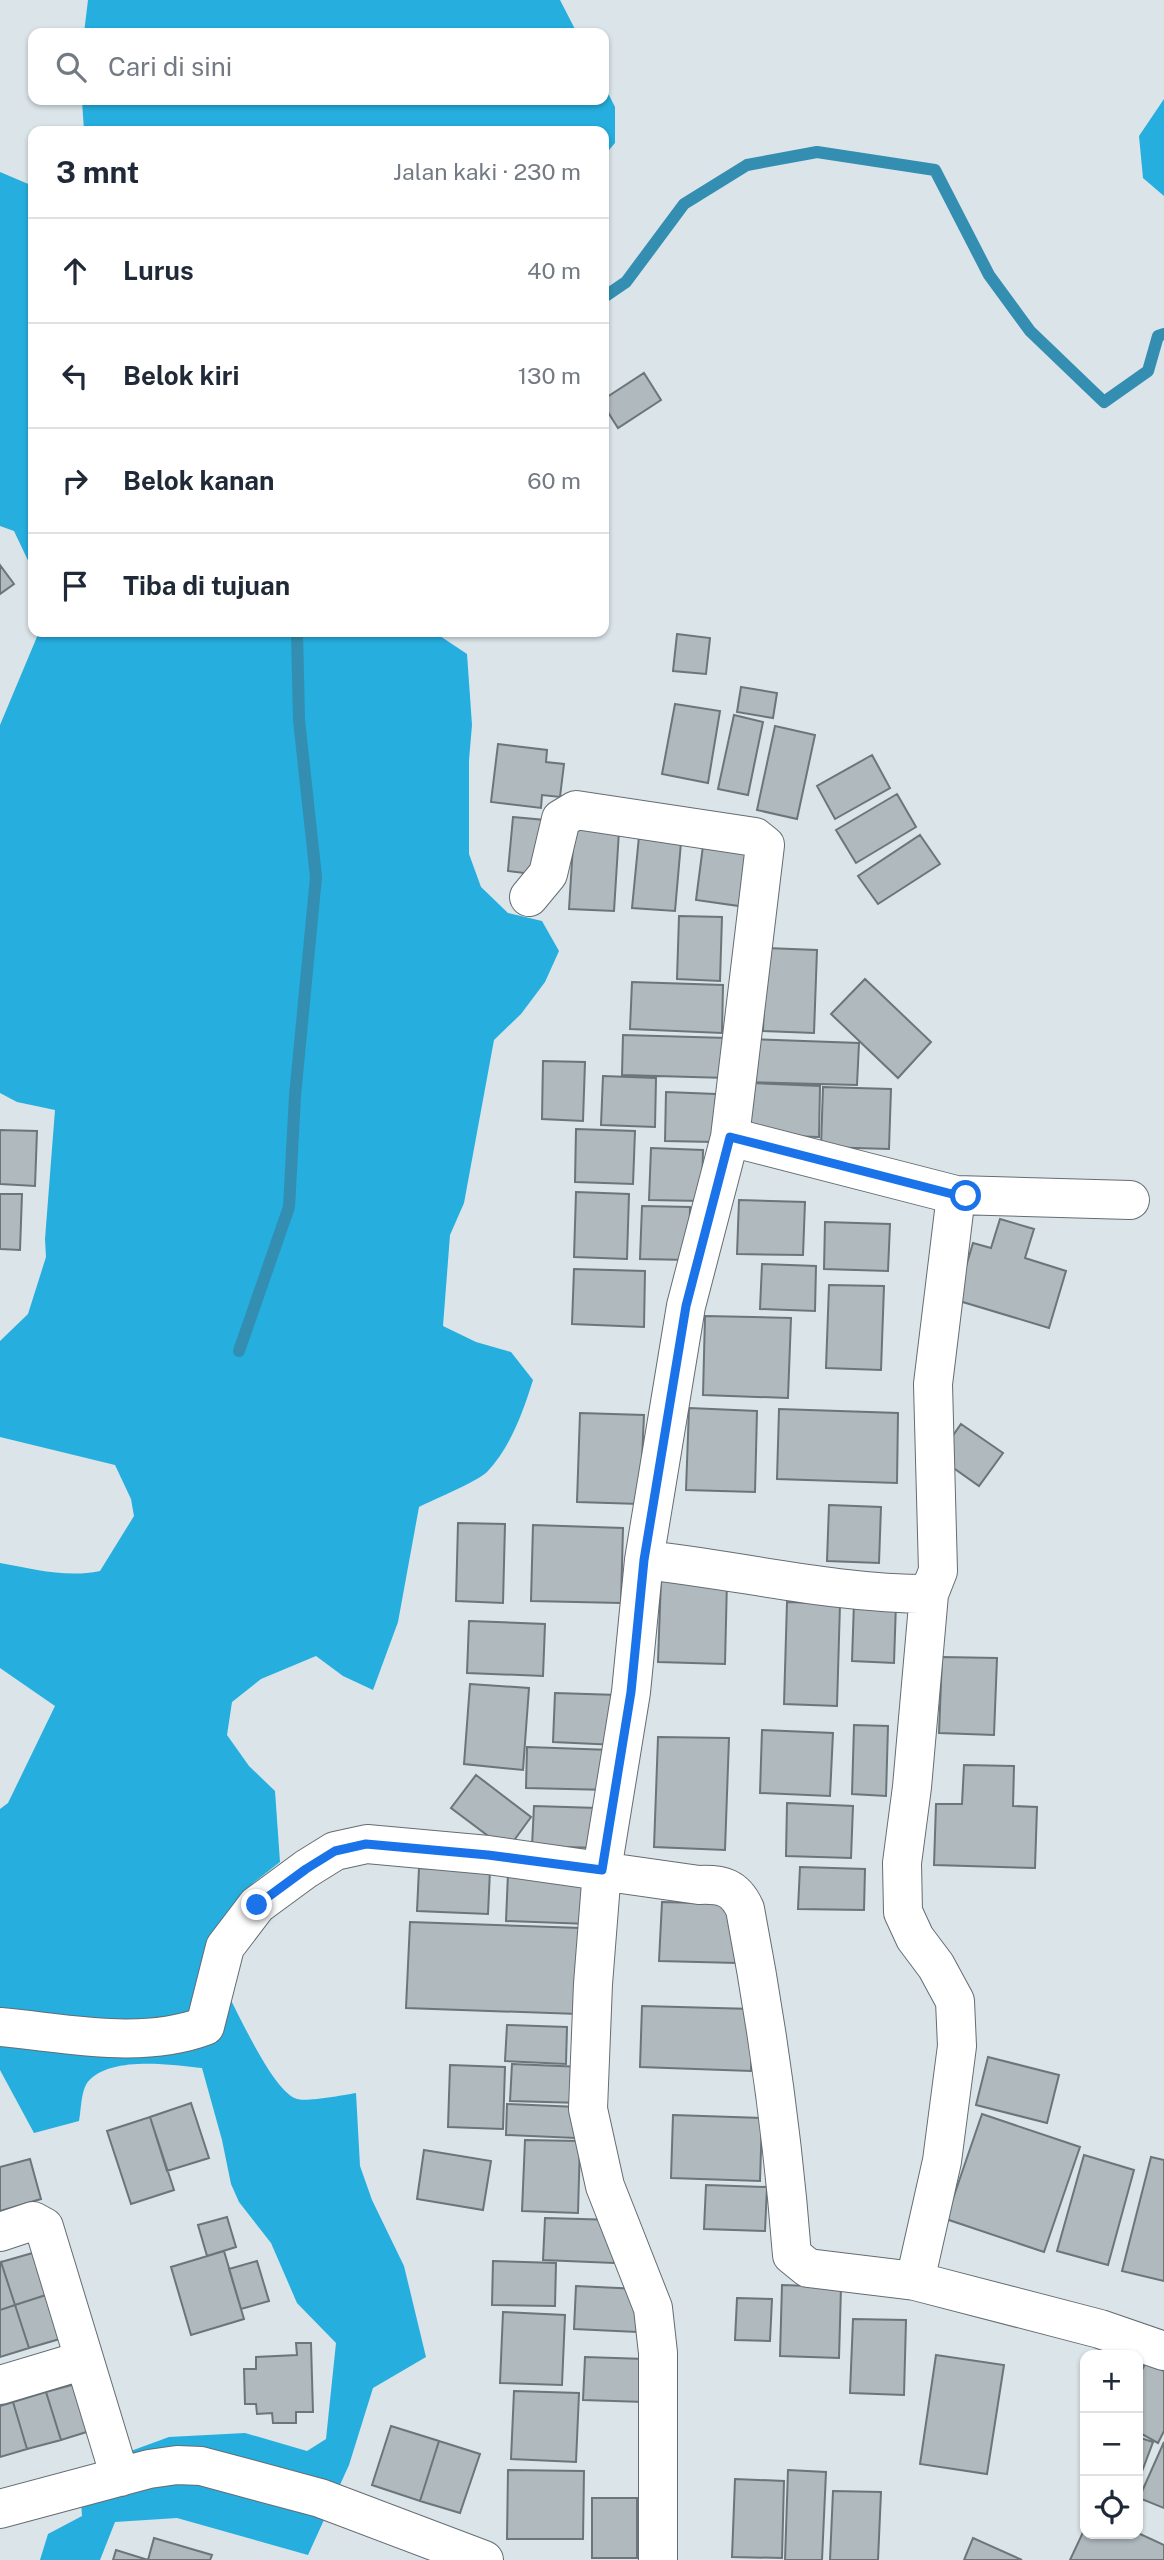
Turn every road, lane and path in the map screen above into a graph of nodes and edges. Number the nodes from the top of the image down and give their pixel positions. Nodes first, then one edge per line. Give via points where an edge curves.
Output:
1 (529, 897) dead end
2 (730, 1137) junction
3 (956, 1195) junction
4 (1130, 1200) dead end
5 (644, 1560) junction
6 (929, 1594) junction
7 (602, 1870) junction
8 (0, 2027) edge
9 (0, 2232) edge
10 (915, 2281) junction
11 (1164, 2351) edge
12 (84, 2360) junction
13 (0, 2385) edge
14 (120, 2477) junction
15 (0, 2509) edge
16 (484, 2560) edge
17 (657, 2560) edge

1 - 2 street via 548,874 561,819 576,810 755,836 765,845
2 - 3 street
2 - 5 street via 686,1306
3 - 4 street
3 - 6 street via 933,1384 938,1571
5 - 6 street via 884,1594
5 - 7 street via 631,1692
6 - 10 street via 902,1863 903,1912 955,2001 957,2046 942,2161
7 - 8 street via 366,1844 335,1851 257,1905 225,1947 205,2026 182,2035 119,2039
7 - 10 street via 720,1884 741,1900 765,2013 792,2255 808,2268
7 - 17 street via 588,2109 605,2186 653,2308
9 - 12 street via 33,2221 44,2227
10 - 11 street via 1100,2329
12 - 13 street
12 - 14 street
14 - 15 street
14 - 16 street via 177,2465 201,2466 320,2498

